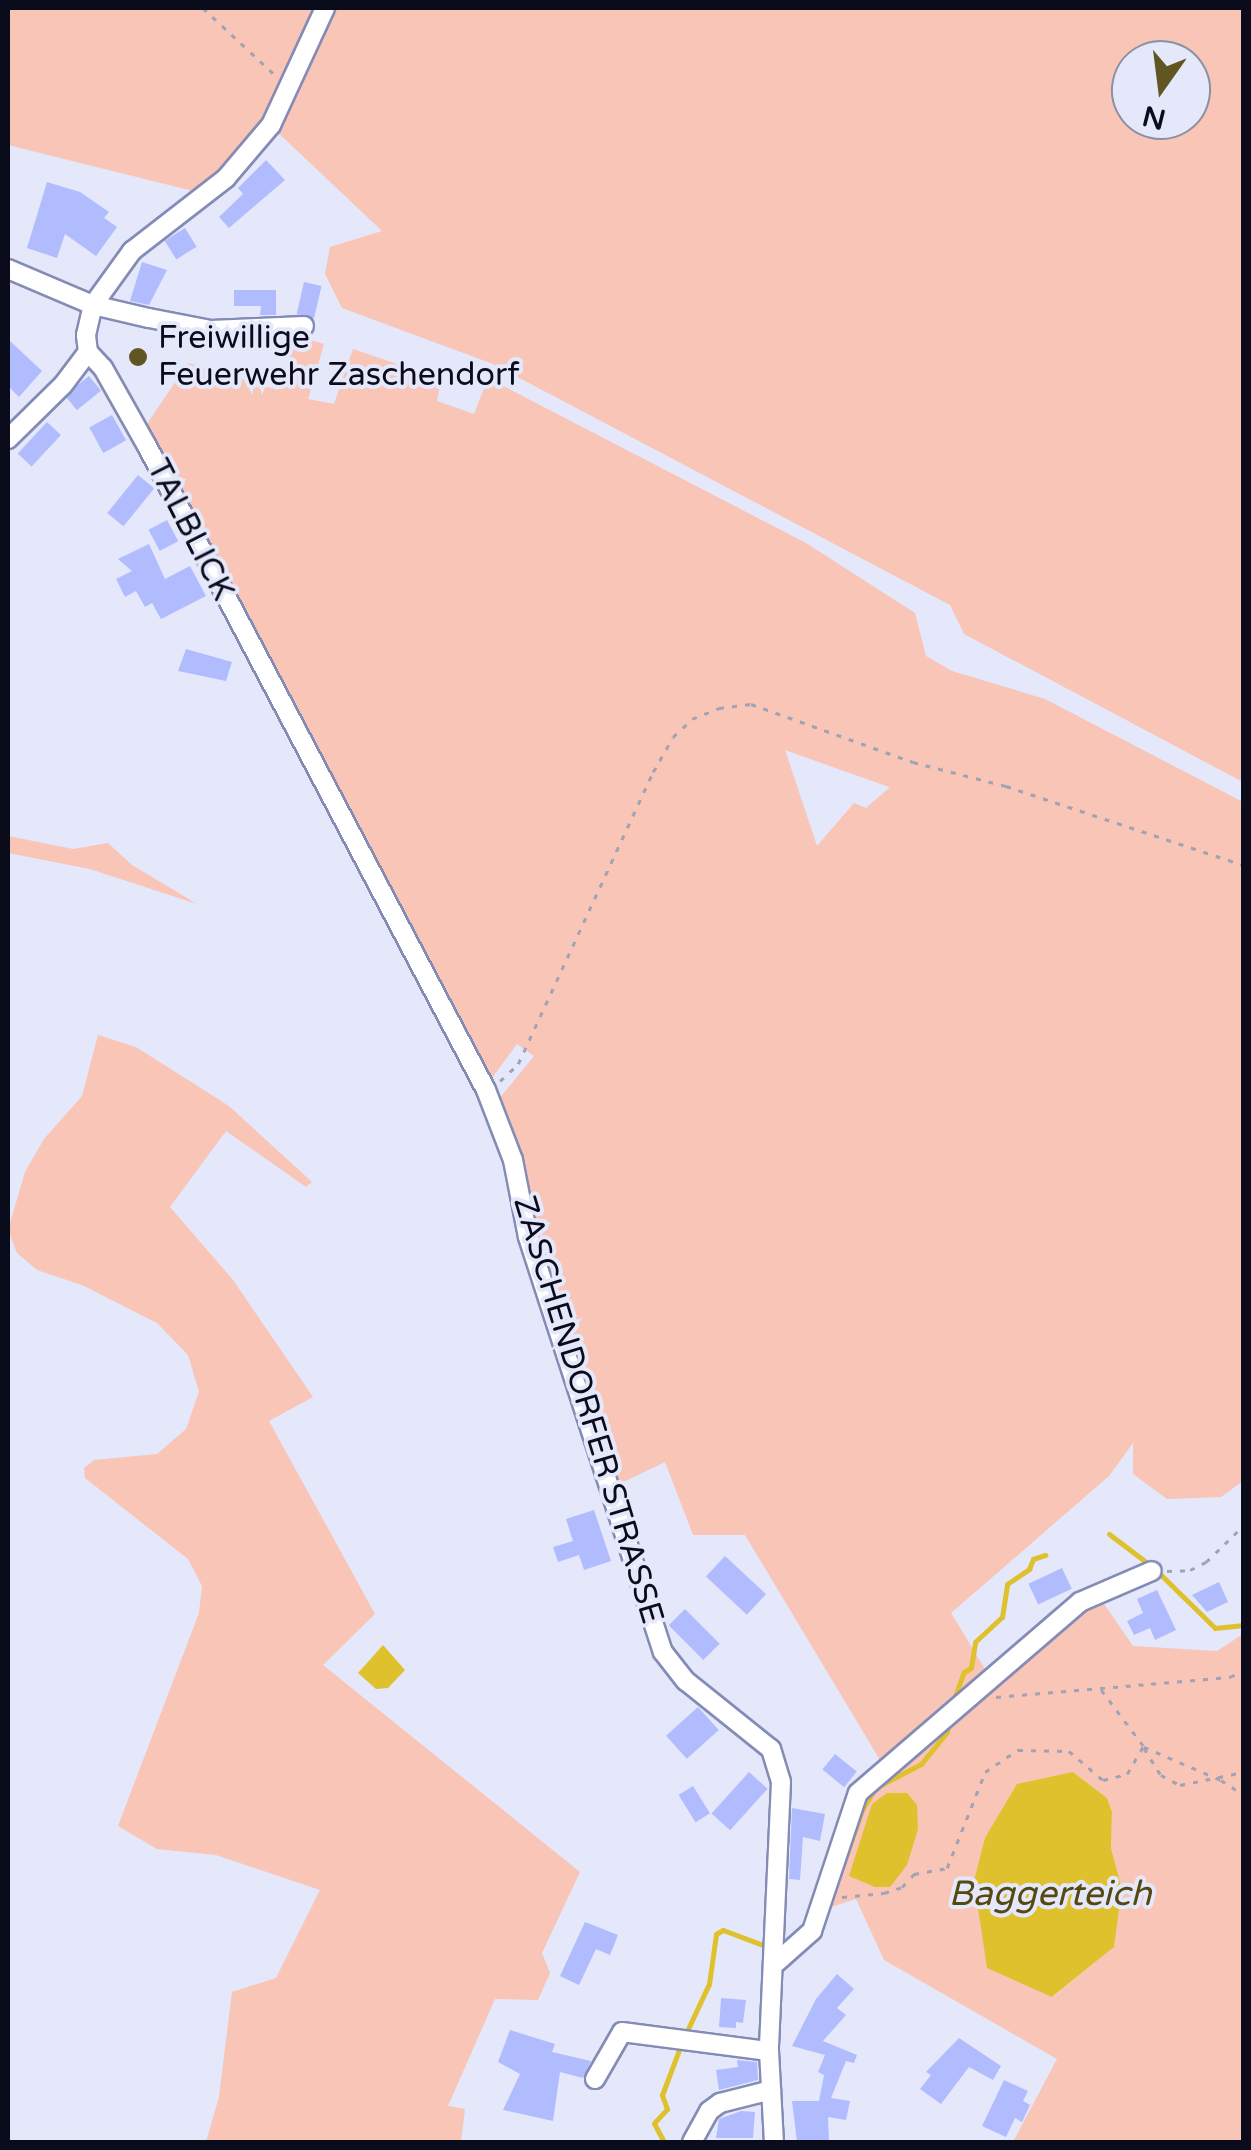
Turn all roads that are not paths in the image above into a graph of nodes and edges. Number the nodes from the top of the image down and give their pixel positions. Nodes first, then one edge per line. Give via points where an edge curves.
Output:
1 (325, 8) edge
2 (8, 269) edge
3 (93, 305) junction
4 (304, 326) dead end
5 (88, 352) junction
6 (8, 439) edge
7 (285, 713) joint
8 (1157, 1571) road end
9 (777, 1962) junction
10 (770, 2052) junction
11 (595, 2079) dead end
12 (771, 2090) junction
13 (692, 2142) edge
14 (774, 2142) edge

1 - 3 street via 271,126 226,178 132,250
2 - 3 street
3 - 4 street via 211,330
3 - 5 street
5 - 6 street
5 - 7 street, TALBLICK via 147,446
7 - 9 street, ZASCHENDORFER STRASSE via 486,1090 513,1160 528,1237 599,1424 663,1652 686,1681 770,1749 782,1782
8 - 9 street via 1080,1602 858,1793 812,1931
9 - 10 street, ZASCHENDORFER STRASSE
10 - 11 street via 622,2032
10 - 12 street, ZASCHENDORFER STRASSE
12 - 13 street via 720,2103
12 - 14 street, ZASCHENDORFER STRASSE

